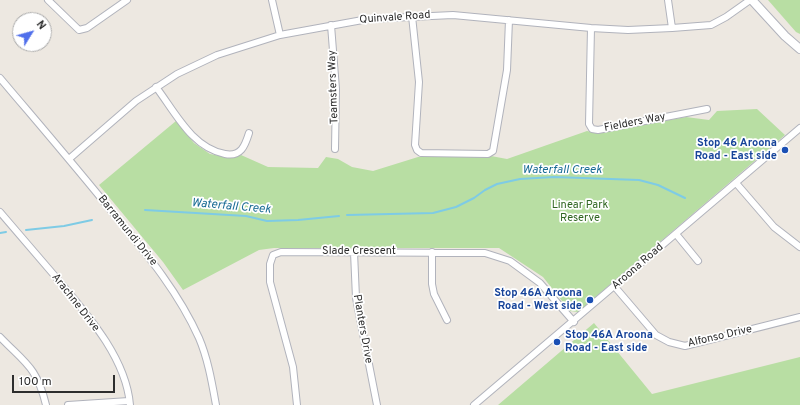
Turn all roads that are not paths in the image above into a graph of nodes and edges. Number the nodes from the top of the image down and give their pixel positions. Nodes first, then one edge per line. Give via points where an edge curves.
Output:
1 (48, 0) edge
2 (127, 0) edge
3 (272, 0) edge
4 (668, 0) edge
5 (751, 0) edge
6 (412, 16) junction
7 (509, 20) junction
8 (331, 25) junction
9 (591, 28) junction
10 (672, 28) junction
11 (280, 36) junction
12 (800, 49) edge
13 (0, 78) edge
14 (156, 87) junction
15 (707, 109) dead end
16 (800, 128) edge
17 (249, 133) dead end
18 (335, 149) dead end
19 (69, 159) junction
20 (736, 183) junction
21 (0, 212) edge
22 (676, 234) junction
23 (799, 244) edge
24 (354, 252) junction
25 (432, 252) junction
26 (698, 261) dead end
27 (615, 287) junction
28 (800, 317) edge
29 (447, 320) dead end
30 (574, 322) junction
31 (0, 337) edge
32 (130, 403) edge
33 (46, 405) edge
34 (68, 405) edge
35 (216, 405) edge
36 (297, 405) edge
37 (377, 405) edge
38 (474, 405) edge

1 - 2 street via 79,30 87,28
3 - 11 street
4 - 10 street
5 - 10 street, Quinvale Road via 711,25
5 - 12 street
6 - 7 street, Quinvale Road via 453,15
6 - 7 street via 419,82 415,145 421,153 488,154 493,151 507,70
6 - 8 street, Quinvale Road
7 - 9 street, Quinvale Road
8 - 11 street, Quinvale Road
8 - 18 street, Teamsters Way via 336,89
9 - 10 street, Quinvale Road
9 - 15 street, Fielders Way via 589,124 592,129 598,130
11 - 14 street, Quinvale Road via 217,55
13 - 19 street, Barramundi Drive
14 - 17 street via 190,132 213,151 229,154 241,152
14 - 19 street, Quinvale Road
16 - 20 street, Aroona Road
19 - 35 street, Barramundi Drive via 152,260 183,305 200,339
20 - 22 street, Aroona Road
20 - 23 street via 774,227
21 - 32 street, Arachne Drive via 89,317 111,350
22 - 26 street
22 - 27 street, Aroona Road
24 - 25 street, Slade Crescent
24 - 36 street, Slade Crescent via 281,252 274,255 270,264 270,282 293,367
24 - 37 street, Planters Drive via 356,298
25 - 29 street via 434,294
25 - 30 street, Slade Crescent via 486,253 510,261 540,283
27 - 28 street, Alfonso Drive via 656,335 685,346
27 - 30 street, Aroona Road
30 - 38 street, Aroona Road
31 - 33 street via 30,365 41,385
32 - 34 street

